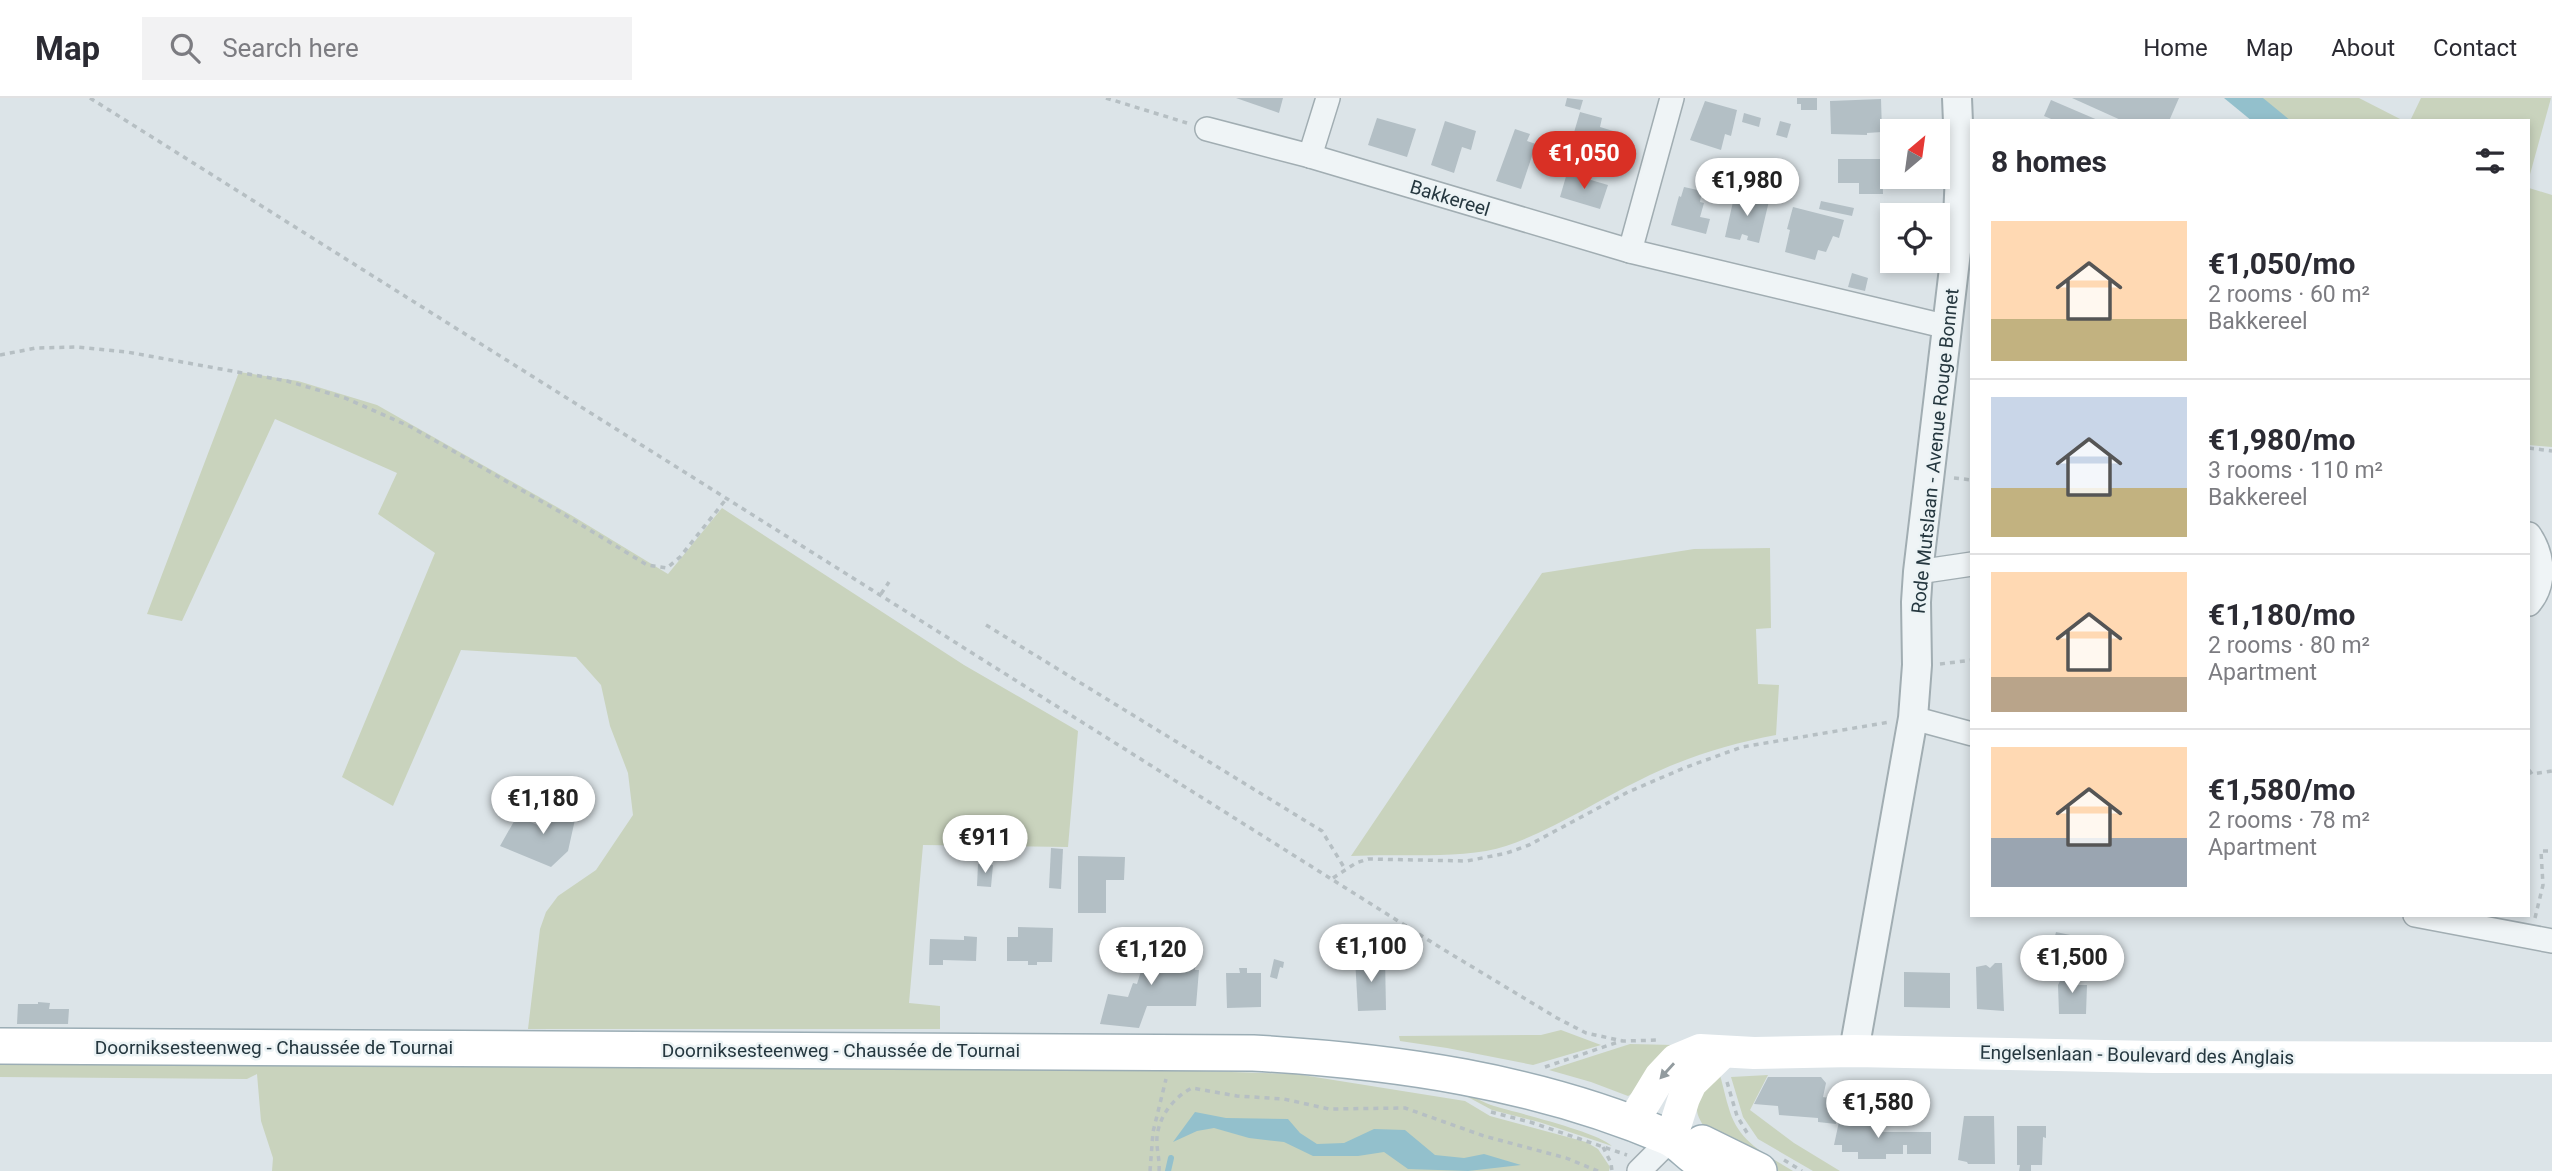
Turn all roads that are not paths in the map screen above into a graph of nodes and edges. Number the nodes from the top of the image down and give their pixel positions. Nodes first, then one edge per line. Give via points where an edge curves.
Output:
1 (1328, 98) edge
2 (1672, 98) edge
3 (1957, 98) edge
4 (1207, 129) road end
5 (1310, 156) junction
6 (1630, 251) junction
7 (1948, 327) junction
8 (2530, 535) edge
9 (1970, 564) edge
10 (1918, 572) junction
11 (2530, 603) edge
12 (1913, 718) junction
13 (1970, 733) edge
14 (2426, 917) edge
15 (2543, 939) edge
16 (0, 1046) edge
17 (1854, 1051) junction
18 (2552, 1058) edge
19 (1724, 1063) junction
20 (1632, 1123) junction
21 (1671, 1139) junction
22 (1763, 1156) edge
23 (1643, 1167) edge
24 (1721, 1171) edge

1 - 5 street
2 - 6 street
3 - 7 street, Rode Mutslaan - Avenue Rouge Bonnet via 1959,208
4 - 5 street, Bakkereel
5 - 6 street, Bakkereel
6 - 7 street, Bakkereel
7 - 10 street, Rode Mutslaan - Avenue Rouge Bonnet
8 - 11 street via 2542,579
9 - 10 street
10 - 12 street, Rode Mutslaan - Avenue Rouge Bonnet
12 - 13 street
12 - 17 street, Rode Mutslaan - Avenue Rouge Bonnet
14 - 15 street
16 - 20 main road, Doorniksesteenweg - Chaussée de Tournai via 1253,1053 1417,1068 1569,1102
17 - 18 main road, Engelsenlaan - Boulevard des Anglais
17 - 19 main road, Engelsenlaan - Boulevard des Anglais
19 -> 20 main road, Engelsenlaan - Boulevard des Anglais via 1700,1050 1676,1060
19 - 21 main road via 1691,1083
20 - 21 main road, Doorniksesteenweg - Chaussée de Tournai
21 - 22 main road, Doorniksesteenweg - Chaussée de Tournai
21 - 23 street
21 - 24 main road, Doorniksesteenweg - Chaussée de Tournai

